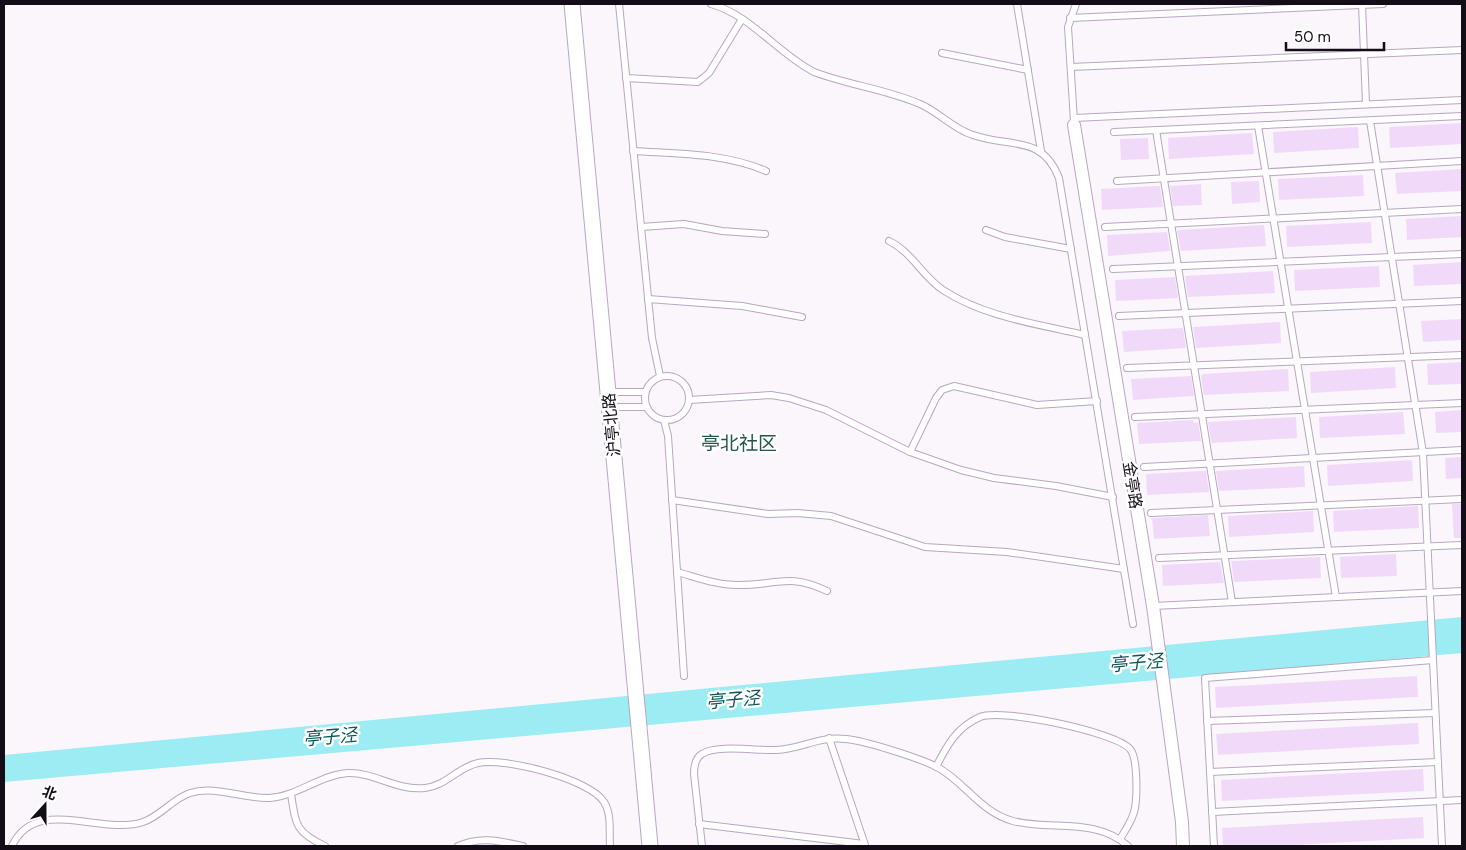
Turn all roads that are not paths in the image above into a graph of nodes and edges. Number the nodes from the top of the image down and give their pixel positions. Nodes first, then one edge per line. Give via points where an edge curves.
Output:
1 (572, 4) edge
2 (619, 4) edge
3 (716, 4) edge
4 (1017, 4) edge
5 (1076, 4) edge
6 (1362, 4) edge
7 (1383, 4) edge
8 (1070, 18) junction
9 (742, 19) junction
10 (1462, 50) edge
11 (942, 53) dead end
12 (1364, 54) junction
13 (1071, 67) junction
14 (1028, 70) junction
15 (626, 78) junction
16 (1462, 100) edge
17 (1366, 104) junction
18 (1462, 116) edge
19 (1370, 120) junction
20 (1074, 122) junction
21 (1258, 126) junction
22 (1156, 130) junction
23 (1114, 132) dead end
24 (634, 150) junction
25 (1041, 151) junction
26 (1462, 161) edge
27 (1377, 166) junction
28 (766, 170) dead end
29 (1266, 172) junction
30 (1164, 178) junction
31 (1117, 181) dead end
32 (1462, 209) edge
33 (1385, 213) junction
34 (1274, 218) junction
35 (1171, 224) junction
36 (641, 227) junction
37 (1105, 227) dead end
38 (986, 230) dead end
39 (765, 234) dead end
40 (889, 241) dead end
41 (1071, 249) junction
42 (1462, 254) edge
43 (1392, 257) junction
44 (1281, 262) junction
45 (1178, 266) junction
46 (1113, 269) dead end
47 (648, 299) junction
48 (1462, 301) edge
49 (1399, 304) junction
50 (1289, 309) junction
51 (1186, 313) junction
52 (1119, 316) dead end
53 (802, 317) dead end
54 (1086, 335) junction
55 (1462, 356) edge
56 (1408, 358) junction
57 (1298, 362) junction
58 (1194, 365) junction
59 (1127, 368) dead end
60 (660, 376) junction
61 (608, 392) junction
62 (645, 392) junction
63 (689, 400) junction
64 (1097, 401) junction
65 (1462, 403) edge
66 (1415, 405) junction
67 (610, 407) junction
68 (646, 407) junction
69 (1306, 409) junction
70 (1202, 414) junction
71 (1135, 417) dead end
72 (664, 420) junction
73 (1462, 450) edge
74 (910, 452) junction
75 (1423, 452) junction
76 (1314, 458) junction
77 (1210, 464) junction
78 (1144, 467) dead end
79 (1113, 498) junction
80 (1462, 499) edge
81 (672, 500) junction
82 (1425, 501) junction
83 (1321, 505) junction
84 (1217, 510) junction
85 (1151, 513) dead end
86 (1462, 544) edge
87 (1427, 546) junction
88 (1329, 551) junction
89 (1225, 555) junction
90 (1159, 558) dead end
91 (1124, 568) junction
92 (676, 572) junction
93 (827, 591) dead end
94 (1462, 591) edge
95 (1430, 592) junction
96 (1336, 597) junction
97 (1232, 602) junction
98 (1153, 606) junction
99 (1134, 624) dead end
100 (1433, 660) junction
101 (684, 676) dead end
102 (1435, 713) junction
103 (1208, 722) junction
104 (829, 738) junction
105 (1438, 762) junction
106 (936, 767) junction
107 (1210, 772) junction
108 (291, 794) junction
109 (1462, 800) edge
110 (1440, 801) junction
111 (1212, 812) junction
112 (699, 824) junction
113 (1120, 839) junction
114 (865, 845) edge
115 (12, 846) edge
116 (325, 846) edge
117 (458, 846) edge
118 (523, 846) edge
119 (610, 846) edge
120 (650, 846) edge
121 (702, 846) edge
122 (1128, 846) edge
123 (1183, 846) edge
124 (1214, 846) edge
125 (1442, 846) edge

1 - 61 street, 沪亭北路
2 - 15 lane
3 - 9 lane
4 - 14 lane
5 - 8 lane
6 - 7 lane
6 - 8 lane
6 - 12 lane
8 - 13 lane
9 - 15 lane via 709,73 698,82
9 - 25 lane via 814,72 920,103 972,135 1025,144
10 - 12 lane
11 - 14 lane
12 - 13 lane
12 - 17 lane
13 - 20 lane
14 - 25 lane
15 - 24 lane
16 - 17 lane
17 - 20 lane
18 - 19 lane
19 - 21 lane
19 - 27 lane
20 - 98 street, 金亭路
21 - 22 lane
21 - 29 lane
22 - 23 lane
22 - 30 lane
24 - 28 lane via 728,159
24 - 36 lane
25 - 41 lane via 1054,163 1059,178
26 - 27 lane
27 - 29 lane
27 - 33 lane
29 - 30 lane
29 - 34 lane
30 - 31 lane
30 - 35 lane
32 - 33 lane
33 - 34 lane
33 - 43 lane
34 - 35 lane
34 - 44 lane
35 - 37 lane
35 - 45 lane
36 - 39 lane via 684,224
36 - 47 lane
38 - 41 lane via 1005,237
40 - 54 lane via 908,253 922,272 942,290 970,304
41 - 54 lane
42 - 43 lane
43 - 44 lane
43 - 49 lane
44 - 45 lane
44 - 50 lane
45 - 46 lane
45 - 51 lane
47 - 53 lane via 742,306
47 - 60 lane
48 - 49 lane
49 - 50 lane
49 - 56 lane
50 - 51 lane
50 - 57 lane
51 - 52 lane
51 - 58 lane
54 - 64 lane
55 - 56 lane
56 - 57 lane
56 - 66 lane
57 - 58 lane
57 - 69 lane
58 - 59 lane
58 - 70 lane
60 - 62 lane via 653,379
60 - 63 lane via 681,380
61 - 62 lane
61 - 67 street, 沪亭北路
62 - 68 lane
63 - 72 lane via 678,417
63 - 74 lane via 771,395 790,398 826,410
64 - 74 lane via 1037,405 954,386 942,390 936,398
64 - 79 lane
65 - 66 lane
66 - 69 lane
66 - 75 lane
67 - 68 lane
67 - 120 street, 沪亭北路
68 - 72 lane via 650,413
69 - 70 lane
69 - 76 lane
70 - 71 lane
70 - 77 lane
72 - 81 lane
73 - 75 lane
74 - 79 lane via 994,478
75 - 76 lane
75 - 82 lane
76 - 77 lane
76 - 83 lane
77 - 78 lane
77 - 84 lane
79 - 91 lane
80 - 82 lane
81 - 91 lane via 768,514 831,516 925,547 1008,552
81 - 92 lane
82 - 83 lane
82 - 87 lane
83 - 84 lane
83 - 88 lane
84 - 85 lane
84 - 89 lane
86 - 87 lane
87 - 88 lane
87 - 95 lane
88 - 89 lane
88 - 96 lane
89 - 90 lane
89 - 97 lane
91 - 99 lane
92 - 93 lane via 735,585 797,580
92 - 101 lane
94 - 95 lane
95 - 96 lane
95 - 100 lane
96 - 97 lane
97 - 98 lane
98 - 123 street, 金亭路
100 - 102 lane
100 - 103 lane via 1205,678
102 - 103 lane
102 - 105 lane
103 - 107 lane
104 - 106 lane via 849,739
104 - 112 lane via 778,750 711,750 700,755 694,765
104 - 114 lane
105 - 107 lane
105 - 110 lane
106 - 113 lane via 956,779 978,802 1013,821 1081,826 1102,830
106 - 113 lane via 961,727 982,716 1006,714 1051,722 1115,740 1129,748 1135,758 1135,808
107 - 111 lane
108 - 115 lane via 269,798 218,791 190,793 158,815 124,826 48,820 31,823 19,833
108 - 116 lane via 295,822 307,838
108 - 119 lane via 327,778 348,773 369,776 397,787 426,788 446,782 462,768 478,762 496,761 577,782 591,790 604,801 609,813
109 - 110 lane
110 - 111 lane
110 - 125 lane
111 - 124 lane
112 - 114 lane
112 - 121 lane
113 - 122 lane
117 - 118 lane via 472,840 493,839

